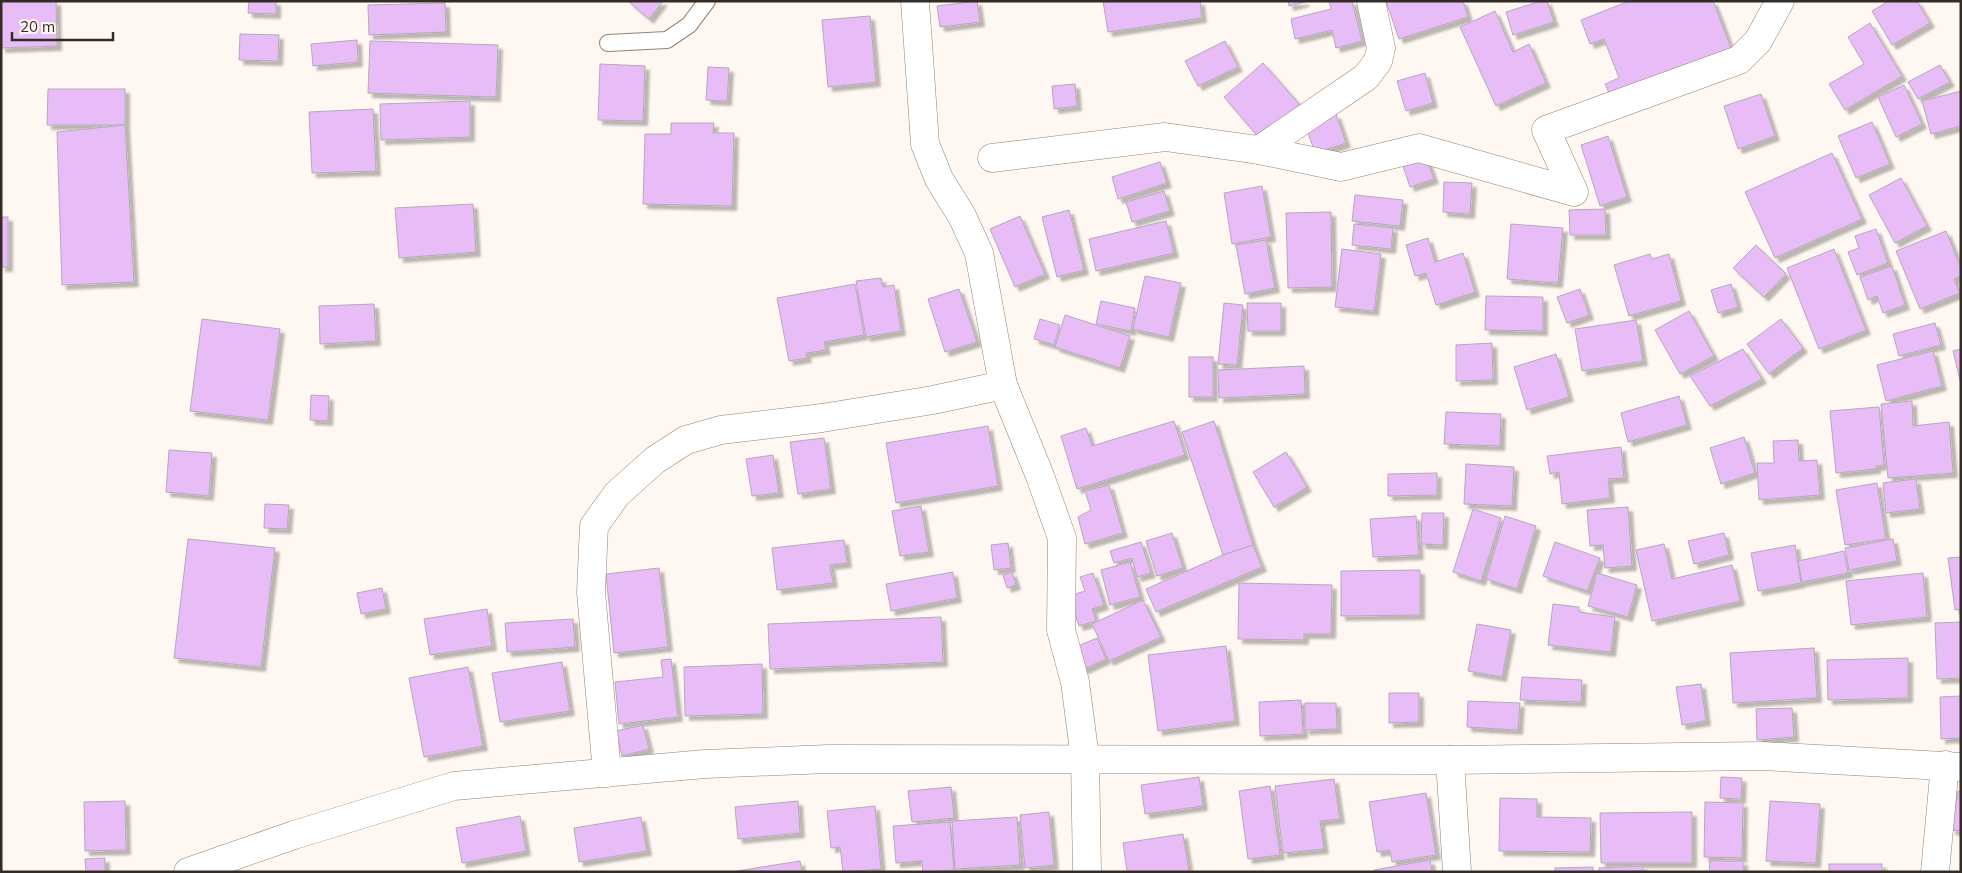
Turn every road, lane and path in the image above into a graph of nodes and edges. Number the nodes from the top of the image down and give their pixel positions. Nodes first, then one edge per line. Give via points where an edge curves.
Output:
1 (707, 1) edge
2 (915, 1) edge
3 (1371, 1) edge
4 (1780, 1) edge
5 (608, 44) dead end
6 (1259, 150) junction
7 (992, 158) dead end
8 (1002, 385) junction
9 (1085, 758) junction
10 (1450, 760) junction
11 (1953, 766) edge
12 (607, 773) junction
13 (188, 872) edge
14 (1087, 872) edge
15 (1457, 872) edge
16 (1935, 872) edge

1 - 5 lane via 689,25 667,40
2 - 8 street via 925,144 939,178 979,253
3 - 6 street via 1381,48 1378,61 1366,77
4 - 6 street via 1758,42 1739,60 1546,130 1574,192 1419,148 1341,167
6 - 7 street via 1164,137
8 - 9 street via 1062,538 1061,630 1075,682
8 - 12 street via 933,400 721,430 686,440 655,460 617,494 594,526 591,592
9 - 10 street
9 - 12 street via 828,759 705,764
9 - 14 street
10 - 11 street via 1762,756
10 - 15 street
11 - 16 street
12 - 13 street via 454,786 294,835

